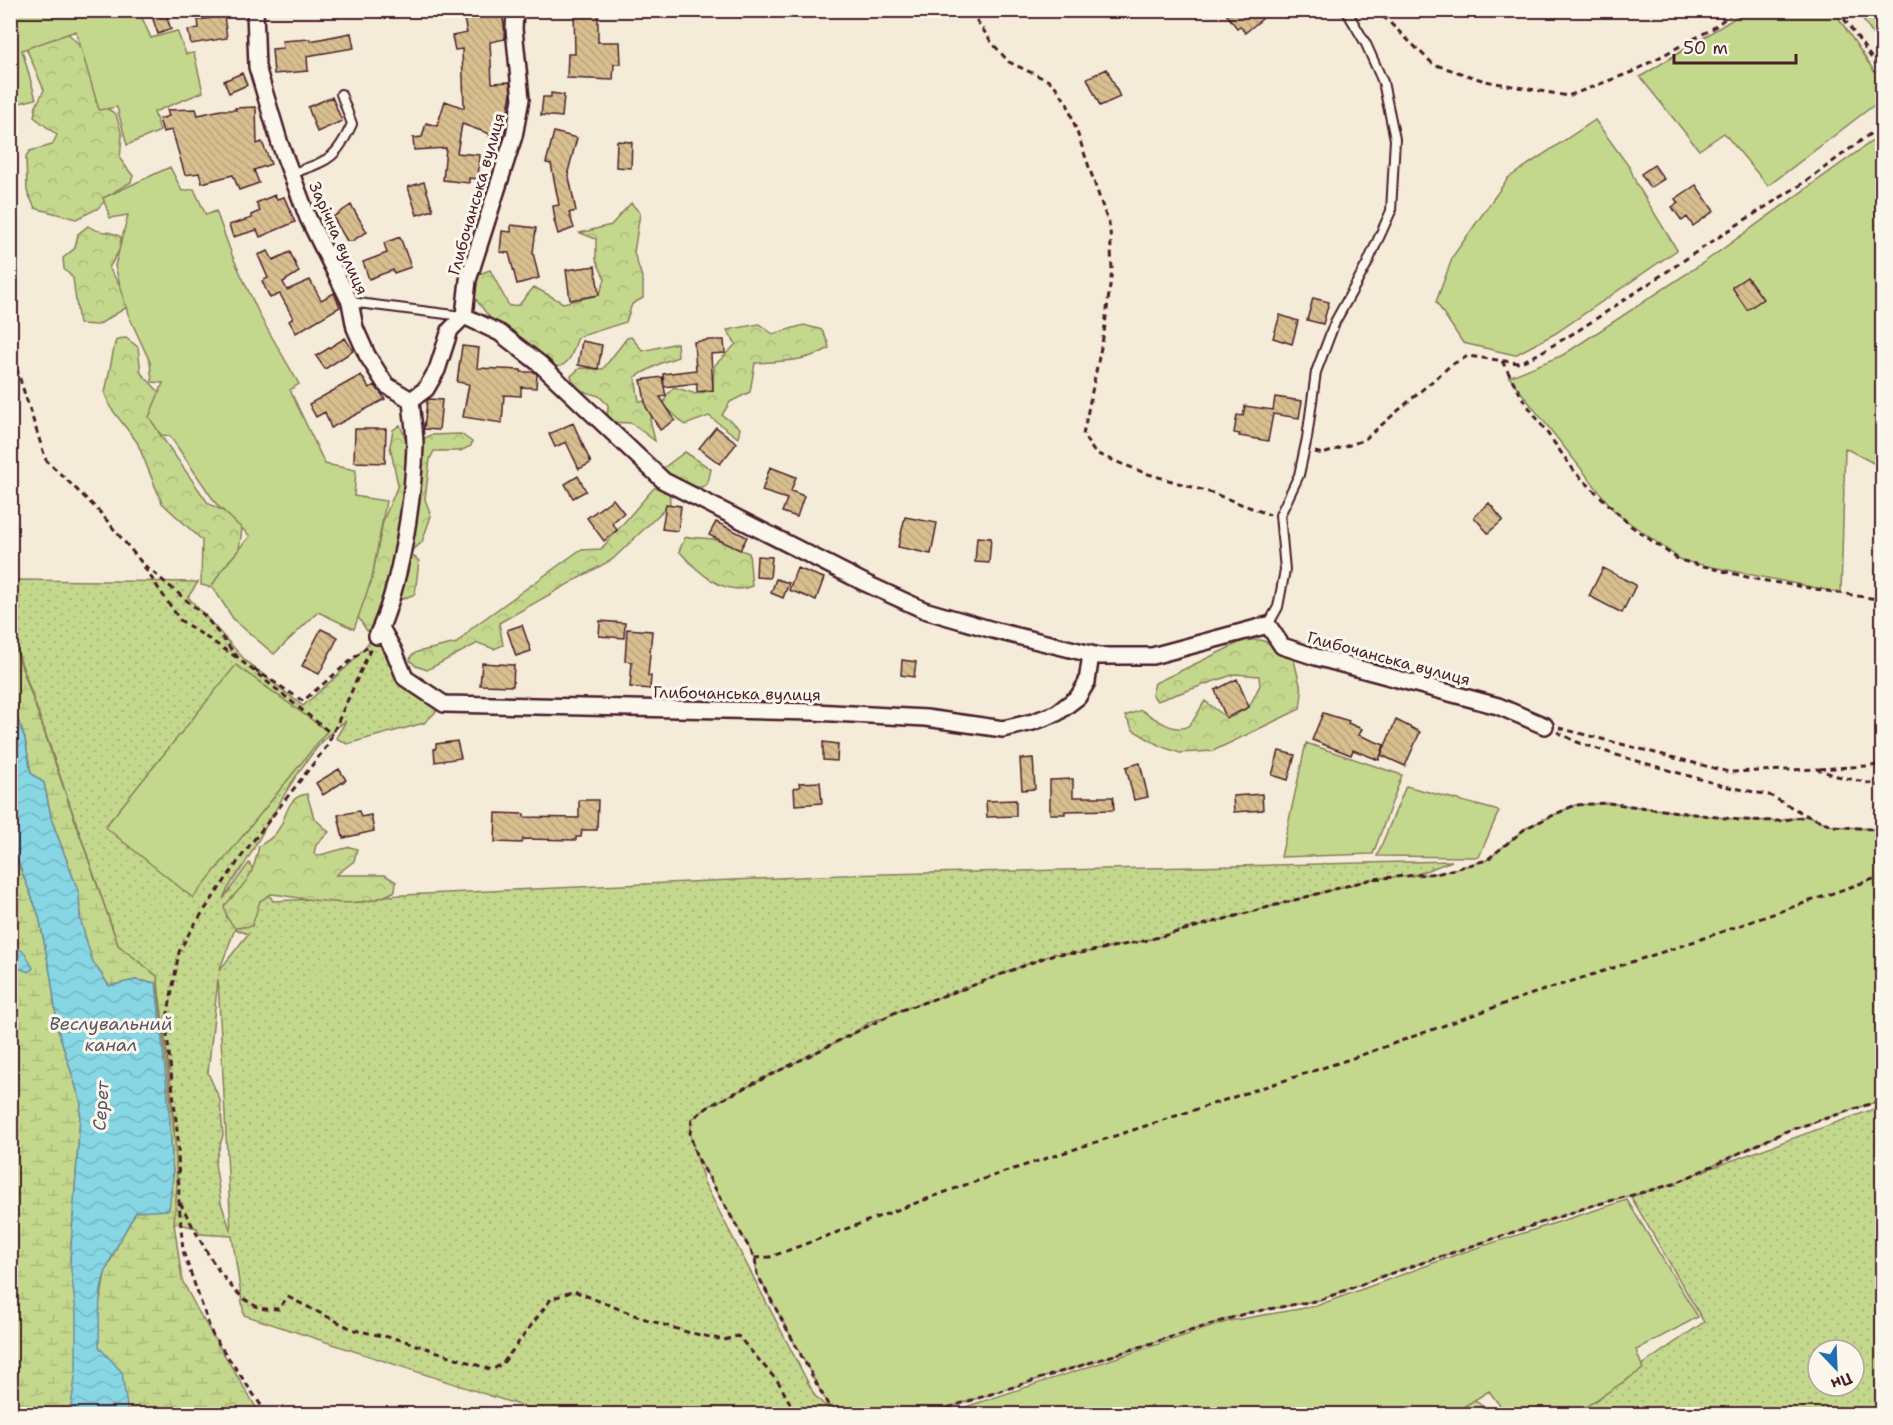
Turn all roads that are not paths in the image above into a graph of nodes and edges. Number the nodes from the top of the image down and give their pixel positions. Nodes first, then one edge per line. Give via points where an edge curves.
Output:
1 (255, 10) edge
2 (515, 10) edge
3 (1346, 10) edge
4 (341, 94) dead end
5 (291, 174) junction
6 (350, 302) junction
7 (464, 316) junction
8 (411, 400) junction
9 (1268, 625) junction
10 (1091, 654) junction
11 (1545, 726) road end

1 - 5 street, Зарічна вулиця via 257,67
2 - 7 street, Глибочанська вулиця via 521,99 514,136 468,280
3 - 9 lane via 1383,82 1395,139 1391,211 1335,322 1316,372 1299,476 1280,515 1285,570 1278,608
4 - 5 lane via 352,124 344,142 329,160
5 - 6 street, Зарічна вулиця
6 - 7 lane
6 - 8 street, Зарічна вулиця via 355,328 367,355 386,385
7 - 8 street, Глибочанська вулиця via 450,330 426,390
7 - 10 street via 500,333 540,364 664,481 924,610
8 - 10 street, Глибочанська вулиця via 415,445 406,531 387,613 378,633 394,651 405,678 444,704 814,712 926,718 1003,729 1057,713 1077,697 1087,682
9 - 10 street via 1152,656
9 - 11 street, Глибочанська вулиця via 1282,646 1498,706

